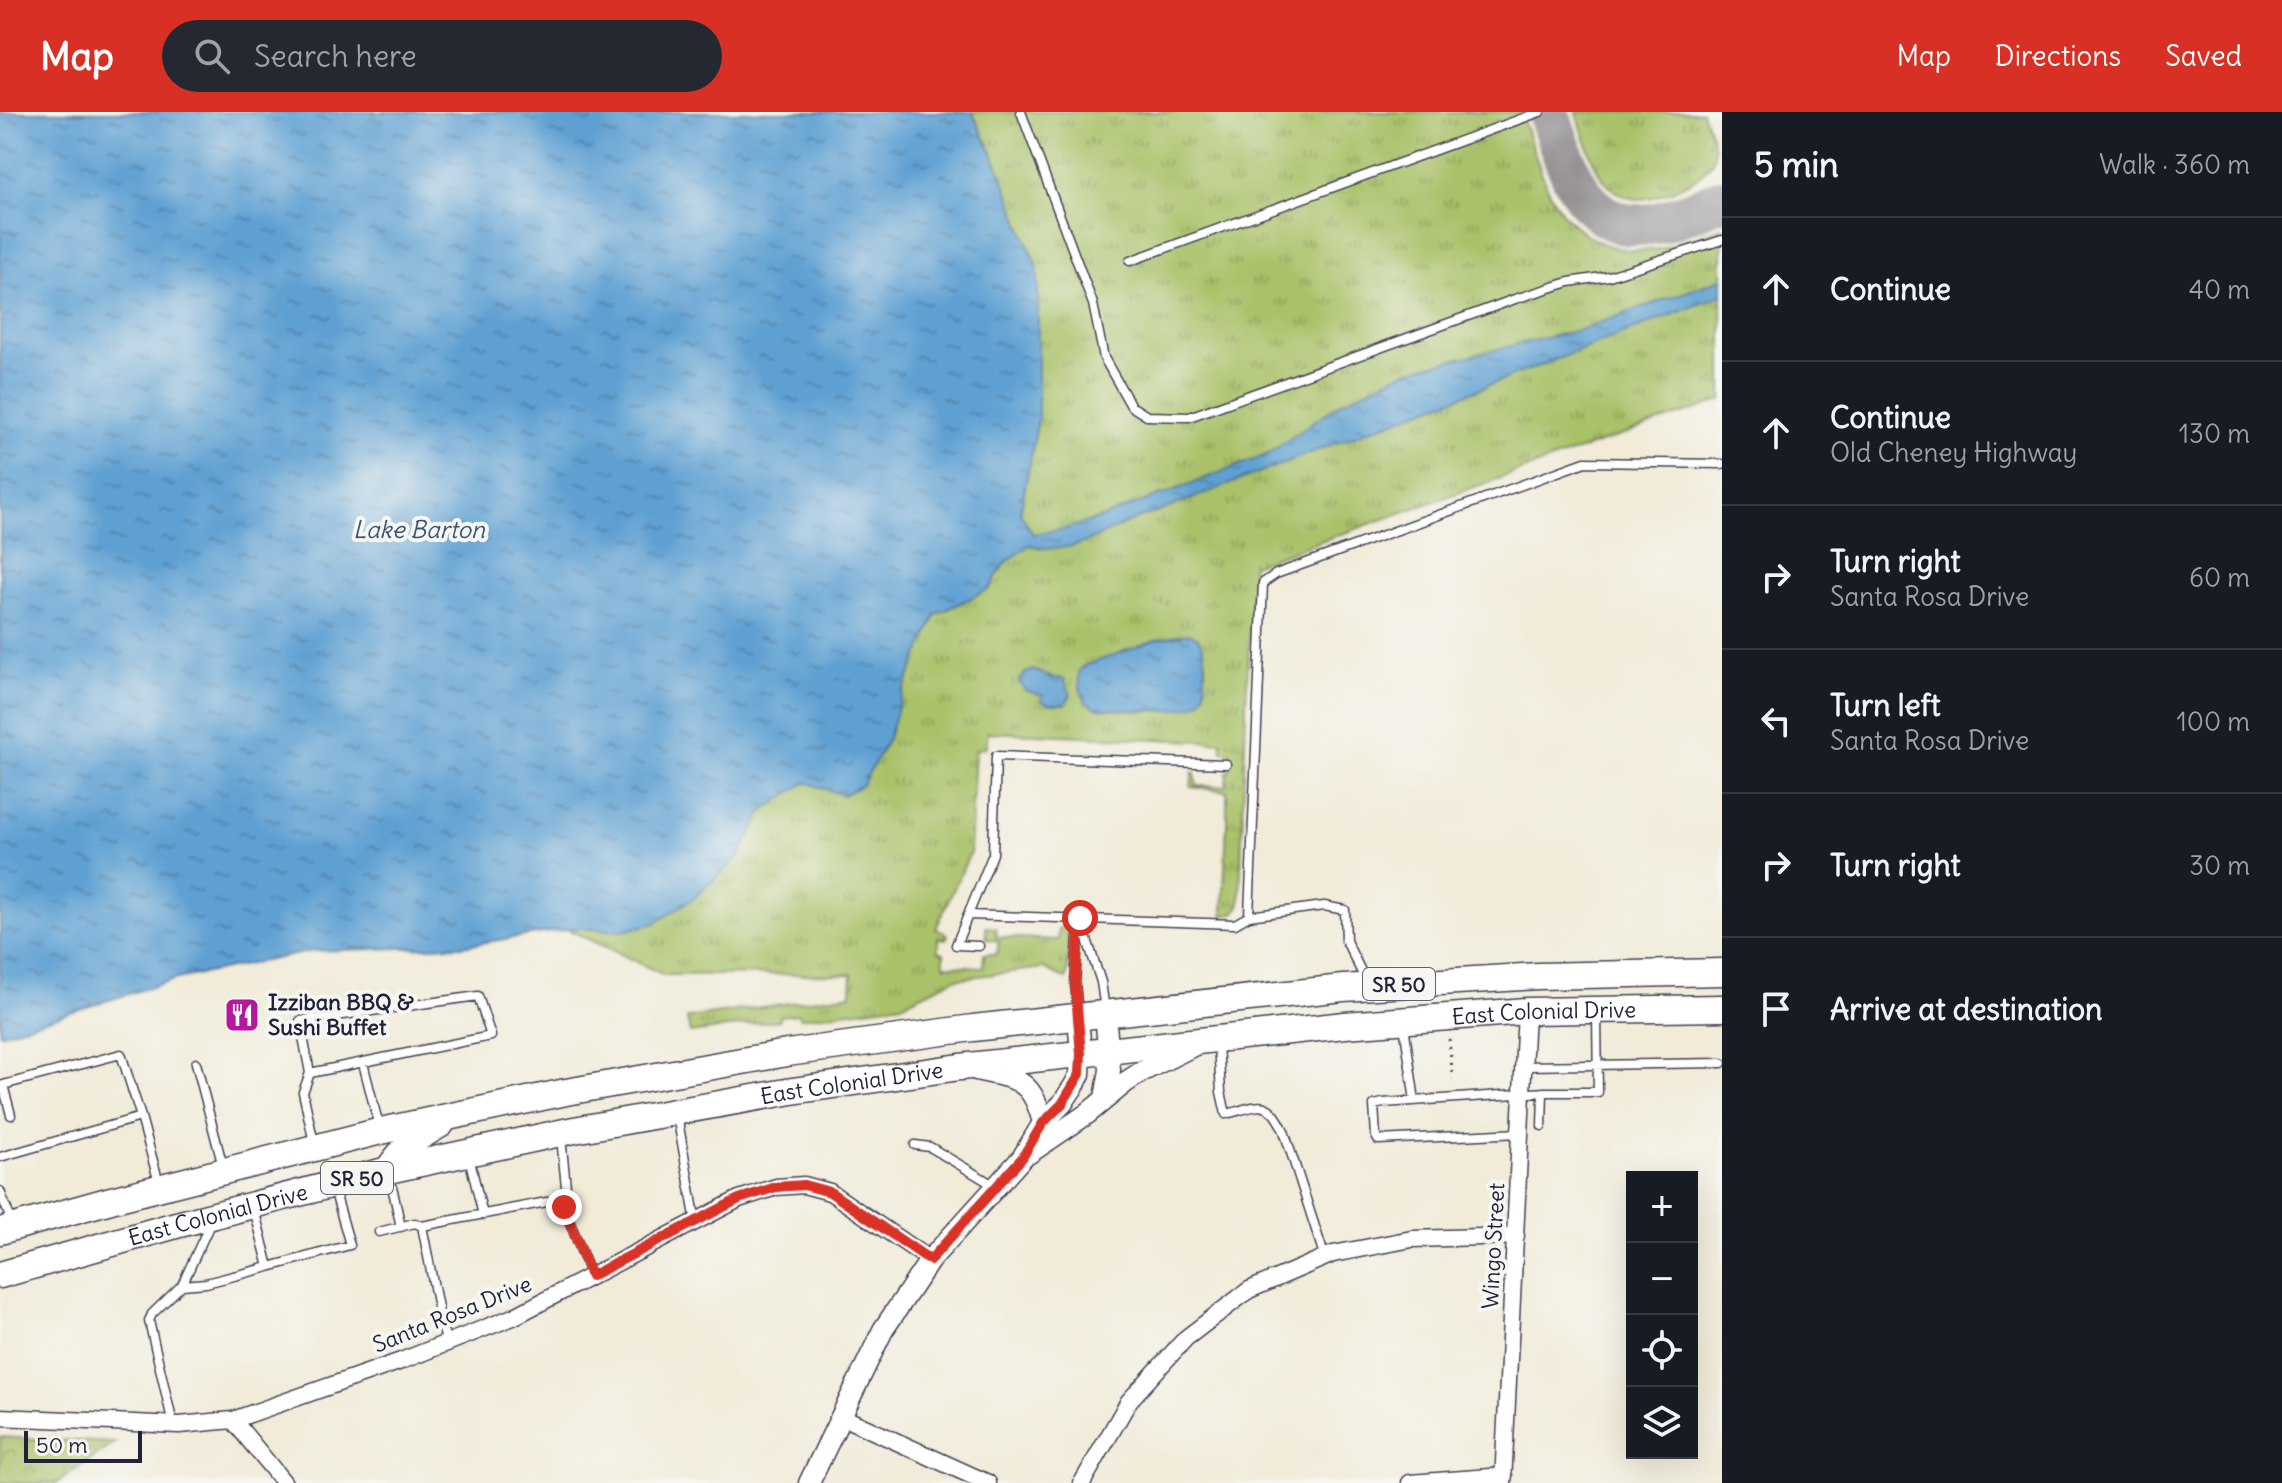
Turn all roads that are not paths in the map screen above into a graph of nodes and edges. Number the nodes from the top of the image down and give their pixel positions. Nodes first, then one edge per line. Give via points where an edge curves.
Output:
1 (1021, 112) edge
2 (1540, 112) edge
3 (1722, 240) edge
4 (1130, 261) dead end
5 (1722, 464) edge
6 (1226, 764) dead end
7 (968, 915) junction
8 (1249, 916) junction
9 (1080, 918) junction
10 (979, 946) dead end
11 (1722, 972) edge
12 (1369, 986) junction
13 (1722, 1008) edge
14 (1597, 1010) junction
15 (1526, 1011) junction
16 (1105, 1013) junction
17 (1078, 1016) junction
18 (1404, 1020) junction
19 (1210, 1040) junction
20 (1109, 1051) junction
21 (1081, 1054) junction
22 (196, 1063) dead end
23 (363, 1063) junction
24 (1722, 1063) edge
25 (1597, 1065) junction
26 (1524, 1066) junction
27 (960, 1067) junction
28 (310, 1073) junction
29 (1543, 1092) junction
30 (1522, 1095) junction
31 (1105, 1098) junction
32 (1415, 1101) junction
33 (676, 1110) junction
34 (462, 1113) junction
35 (11, 1115) dead end
36 (141, 1117) junction
37 (1043, 1123) junction
38 (1542, 1126) dead end
39 (381, 1131) junction
40 (560, 1132) junction
41 (1521, 1133) junction
42 (915, 1145) dead end
43 (315, 1148) junction
44 (468, 1152) junction
45 (0, 1157) edge
46 (1022, 1158) junction
47 (388, 1170) junction
48 (224, 1171) junction
49 (333, 1184) junction
50 (996, 1187) junction
51 (160, 1188) junction
52 (0, 1191) edge
53 (552, 1201) dead end
54 (253, 1205) junction
55 (214, 1215) junction
56 (483, 1215) junction
57 (696, 1222) junction
58 (422, 1226) junction
59 (401, 1227) junction
60 (7, 1229) edge
61 (379, 1232) dead end
62 (135, 1236) junction
63 (1516, 1236) junction
64 (1325, 1258) junction
65 (930, 1260) junction
66 (269, 1267) junction
67 (0, 1275) edge
68 (591, 1276) junction
69 (182, 1285) junction
70 (447, 1343) junction
71 (840, 1416) junction
72 (0, 1417) edge
73 (233, 1420) junction
74 (173, 1425) junction
75 (1503, 1480) edge
76 (284, 1483) edge
77 (809, 1483) edge
78 (988, 1483) edge
79 (1082, 1483) edge
80 (1410, 1483) edge

1 - 3 lane via 1093,304 1104,358 1131,406 1147,416 1189,417 1515,299
2 - 4 lane
5 - 8 lane via 1585,462 1263,583
6 - 7 lane via 996,756 993,854
7 - 9 lane
7 - 10 lane via 956,945
8 - 9 lane via 1235,924
8 - 12 lane via 1324,906 1345,910 1346,941
9 - 16 lane via 1101,982
9 - 17 lane
11 - 12 highway, East Colonial Drive / SR 50
12 - 16 highway, East Colonial Drive / SR 50
13 - 14 highway, East Colonial Drive / SR 50
14 - 15 highway, East Colonial Drive / SR 50
14 - 25 lane
15 - 18 highway, East Colonial Drive / SR 50
15 - 26 street, Wingo Street
16 - 17 highway, East Colonial Drive / SR 50
16 - 20 street
17 - 21 street
17 - 34 highway, East Colonial Drive / SR 50 via 787,1053
18 - 19 highway, East Colonial Drive / SR 50
18 - 32 lane
19 - 20 highway, East Colonial Drive / SR 50
19 - 31 street via 1143,1071
19 - 64 lane via 1226,1114 1260,1106 1276,1115
20 - 21 highway, East Colonial Drive / SR 50
20 - 31 street
21 - 27 highway, East Colonial Drive / SR 50
21 - 37 street via 1075,1084
22 - 48 lane
23 - 28 lane
23 - 28 lane via 491,1036 478,996 300,1021
23 - 39 lane
24 - 25 lane
25 - 26 lane
25 - 29 lane via 1598,1092
26 - 30 street, Wingo Street
27 - 33 highway, East Colonial Drive / SR 50
27 - 37 street via 1018,1079 1038,1101
28 - 43 lane via 303,1092
29 - 30 lane
29 - 38 lane
30 - 32 lane
30 - 41 street, Wingo Street
31 - 46 street
32 - 41 lane via 1374,1105 1378,1140
33 - 40 highway, East Colonial Drive / SR 50
33 - 57 lane
34 - 39 highway, East Colonial Drive / SR 50
34 - 47 highway via 415,1139
35 - 36 lane via 3,1085 121,1054
36 - 45 lane
36 - 51 lane
37 - 46 street
39 - 43 highway, East Colonial Drive / SR 50
39 - 62 highway via 344,1163 172,1209
40 - 44 highway, East Colonial Drive / SR 50
40 - 68 lane via 564,1207
41 - 63 street, Wingo Street
42 - 50 lane via 930,1147
43 - 48 highway, East Colonial Drive / SR 50
44 - 47 highway, East Colonial Drive / SR 50
44 - 56 lane
46 - 50 street
47 - 49 highway, East Colonial Drive / SR 50
47 - 59 lane
48 - 51 highway, East Colonial Drive / SR 50
49 - 54 highway, East Colonial Drive / SR 50
49 - 66 lane via 350,1245
50 - 65 street
51 - 60 highway, East Colonial Drive / SR 50
52 - 60 lane
53 - 56 lane
54 - 55 highway, East Colonial Drive / SR 50
54 - 66 lane
55 - 62 highway, East Colonial Drive / SR 50
55 - 69 lane
56 - 58 lane
57 - 65 street, Santa Rosa Drive via 739,1199 804,1185 830,1192
57 - 68 street, Santa Rosa Drive
58 - 59 lane
58 - 70 lane
59 - 61 lane
62 - 67 highway, East Colonial Drive / SR 50
63 - 64 street via 1412,1239
63 - 75 street, Wingo Street
64 - 79 street via 1249,1290 1186,1338 1129,1401
65 - 71 street via 883,1330
66 - 69 lane
68 - 70 street, Santa Rosa Drive via 513,1317
69 - 74 lane via 149,1321
70 - 73 street, Santa Rosa Drive
71 - 77 street
71 - 78 street
72 - 74 street, Santa Rosa Drive
73 - 74 street, Santa Rosa Drive
73 - 76 street
75 - 80 street

